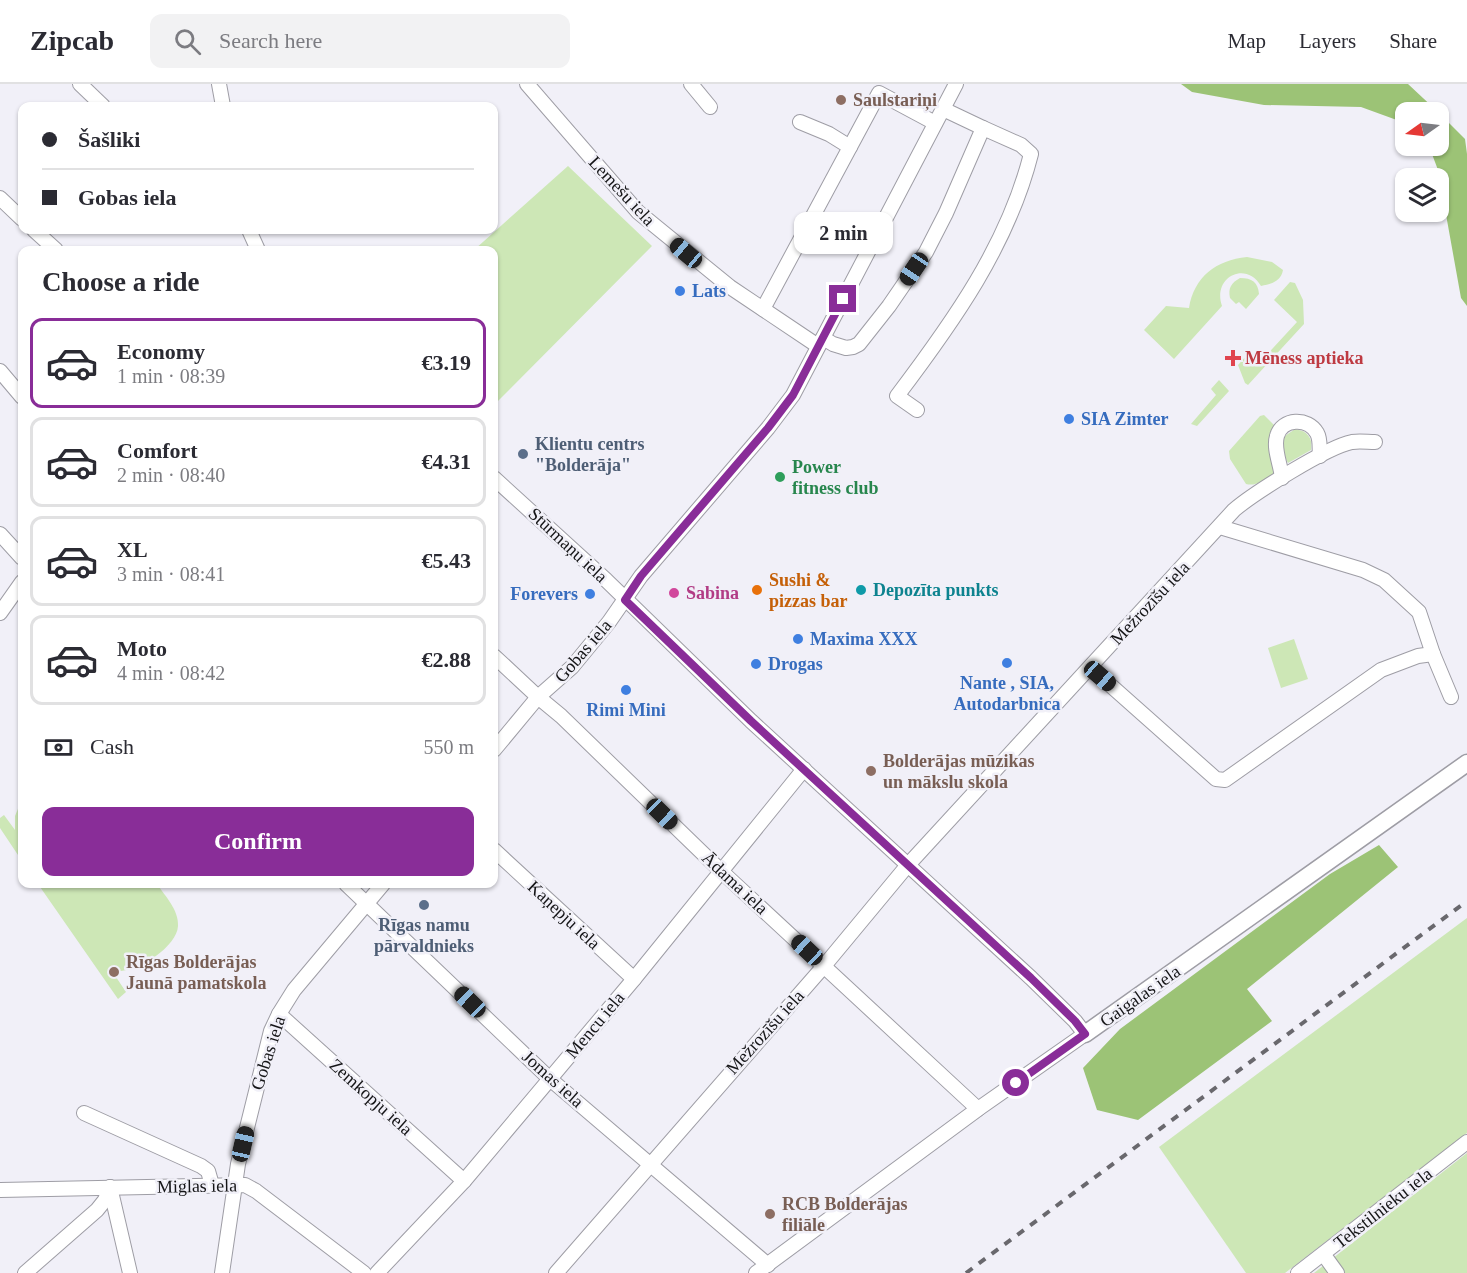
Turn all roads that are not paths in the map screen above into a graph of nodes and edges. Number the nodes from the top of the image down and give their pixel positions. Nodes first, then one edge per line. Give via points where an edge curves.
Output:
1 (80, 84) edge
2 (219, 84) edge
3 (527, 84) edge
4 (691, 84) edge
5 (956, 84) edge
6 (100, 102) edge
7 (222, 102) edge
8 (710, 107) dead end
9 (943, 109) junction
10 (800, 122) dead end
11 (935, 123) junction
12 (983, 128) junction
13 (850, 147) junction
14 (0, 198) edge
15 (18, 215) edge
16 (38, 234) edge
17 (52, 246) edge
18 (763, 309) junction
19 (821, 342) junction
20 (0, 371) edge
21 (18, 392) edge
22 (917, 410) dead end
23 (1375, 442) dead end
24 (1320, 456) junction
25 (1282, 478) junction
26 (498, 482) edge
27 (1220, 527) junction
28 (0, 534) edge
29 (18, 554) edge
30 (18, 588) edge
31 (625, 600) junction
32 (0, 614) edge
33 (1433, 654) junction
34 (498, 660) edge
35 (1091, 668) junction
36 (1451, 697) dead end
37 (538, 698) junction
38 (498, 745) edge
39 (1467, 763) edge
40 (804, 769) junction
41 (498, 854) edge
42 (907, 866) junction
43 (721, 871) junction
44 (350, 888) edge
45 (379, 888) edge
46 (366, 903) junction
47 (824, 966) junction
48 (634, 979) junction
49 (279, 1014) junction
50 (1085, 1034) junction
51 (550, 1079) junction
52 (978, 1109) junction
53 (84, 1113) dead end
54 (1467, 1142) edge
55 (650, 1164) junction
56 (464, 1181) junction
57 (235, 1184) junction
58 (212, 1185) junction
59 (110, 1187) junction
60 (0, 1190) edge
61 (1324, 1255) junction
62 (768, 1265) junction
63 (25, 1273) edge
64 (130, 1273) edge
65 (222, 1273) edge
66 (364, 1273) edge
67 (377, 1273) edge
68 (556, 1273) edge
69 (756, 1273) edge
70 (1298, 1273) edge
71 (1337, 1273) edge

1 - 6 street
2 - 7 street
3 - 18 street, Lemešu iela via 638,212
4 - 8 street
5 - 9 street, Gobas iela
9 - 11 street, Gobas iela
9 - 12 street
10 - 13 street
11 - 13 street via 879,93
11 - 19 street, Gobas iela
12 - 19 street, Lemešu iela via 931,243 889,306 859,344 846,348
12 - 22 street via 1031,154 996,250 946,330 897,396
13 - 18 street
14 - 15 street
16 - 17 street
18 - 19 street, Lemešu iela
19 - 31 street, Gobas iela via 793,395 768,428 641,576
20 - 21 street
23 - 24 street, Mežrozīšu iela via 1350,442
24 - 25 street, Mežrozīšu iela
24 - 25 street via 1319,439 1310,424 1300,421 1283,426 1276,440
25 - 27 street, Mežrozīšu iela via 1243,503
26 - 31 street, Stūrmaņu iela
27 - 33 street via 1363,570 1384,580 1419,612
27 - 35 street, Mežrozīšu iela
28 - 29 street
30 - 32 street
31 - 37 street, Gobas iela via 572,668
31 - 40 street, Stūrmaņu iela
33 - 35 street via 1381,670 1226,780 1216,779
33 - 36 street
34 - 37 street, Ādama iela
35 - 42 street, Mežrozīšu iela
37 - 38 street, Gobas iela
37 - 43 street, Ādama iela
39 - 50 main road, Gaigalas iela
40 - 42 street, Stūrmaņu iela
40 - 43 street, Mencu iela
41 - 48 street, Kaņepju iela
42 - 47 street, Mežrozīšu iela
42 - 50 street, Stūrmaņu iela
43 - 47 street, Ādama iela
43 - 48 street, Mencu iela
44 - 46 street, Jomas iela
45 - 46 street, Gobas iela
46 - 49 street, Gobas iela
46 - 51 street, Jomas iela
47 - 52 street, Ādama iela
47 - 55 street, Mežrozīšu iela
48 - 51 street, Mencu iela
49 - 56 street, Zemkopju iela
49 - 57 street, Gobas iela via 252,1104
50 - 52 street, Gaigalas iela
51 - 55 street, Jomas iela
51 - 56 street, Mencu iela
52 - 62 street, Gaigalas iela
53 - 58 street via 201,1166 208,1171
54 - 61 street, Tekstilnieku iela
55 - 62 street, Jomas iela
55 - 68 street, Mežrozīšu iela
56 - 67 street, Mencu iela
57 - 58 street, Miglas iela
57 - 65 street, Gobas iela
57 - 66 street, Miglas iela via 256,1191
58 - 59 street, Miglas iela
59 - 60 street, Miglas iela
59 - 63 street via 97,1210
59 - 64 street
61 - 70 street, Tekstilnieku iela
61 - 71 street
62 - 69 street, Gaigalas iela

